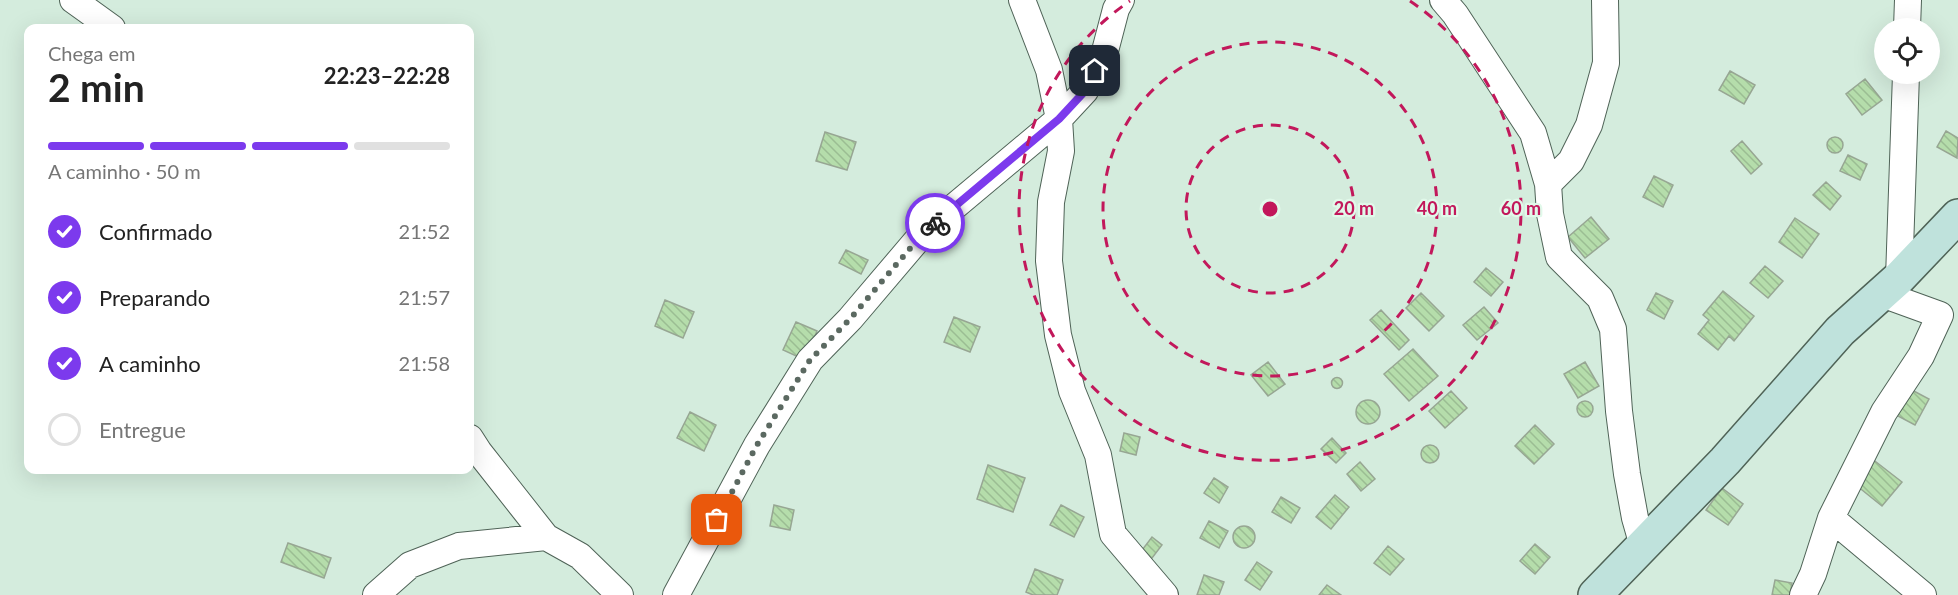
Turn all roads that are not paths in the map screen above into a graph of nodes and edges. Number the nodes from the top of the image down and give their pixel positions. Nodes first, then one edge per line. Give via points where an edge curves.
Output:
1 (73, 0) edge
2 (1022, 0) edge
3 (1121, 0) edge
4 (1443, 0) edge
5 (1605, 0) edge
6 (1908, 0) edge
7 (1907, 18) edge
8 (106, 24) edge
9 (1905, 84) edge
10 (1059, 119) junction
11 (1548, 184) junction
12 (1958, 216) edge
13 (1890, 286) junction
14 (1949, 313) edge
15 (474, 444) edge
16 (1831, 518) junction
17 (546, 537) junction
18 (1643, 546) junction
19 (376, 595) edge
20 (620, 595) edge
21 (676, 595) edge
22 (1165, 595) edge
23 (1595, 595) edge
24 (1803, 595) edge
25 (1923, 595) edge

1 - 8 street
2 - 10 street via 1049,70
3 - 10 street via 1105,51 1085,91
4 - 11 street via 1533,133
5 - 11 street via 1606,63 1589,125 1571,161
6 - 7 street
9 - 13 street
10 - 21 street via 924,232 810,360 757,445
10 - 22 street via 1061,151 1051,202 1049,261 1058,335 1072,391 1098,455 1113,534
11 - 18 street via 1558,256 1600,298 1613,329 1624,453
12 - 13 street
13 - 14 street
13 - 18 street via 1840,331 1725,461
14 - 16 street via 1884,412
15 - 17 street
16 - 24 street
16 - 25 street
17 - 19 street via 459,546 410,565
17 - 20 street via 580,556
18 - 23 street

